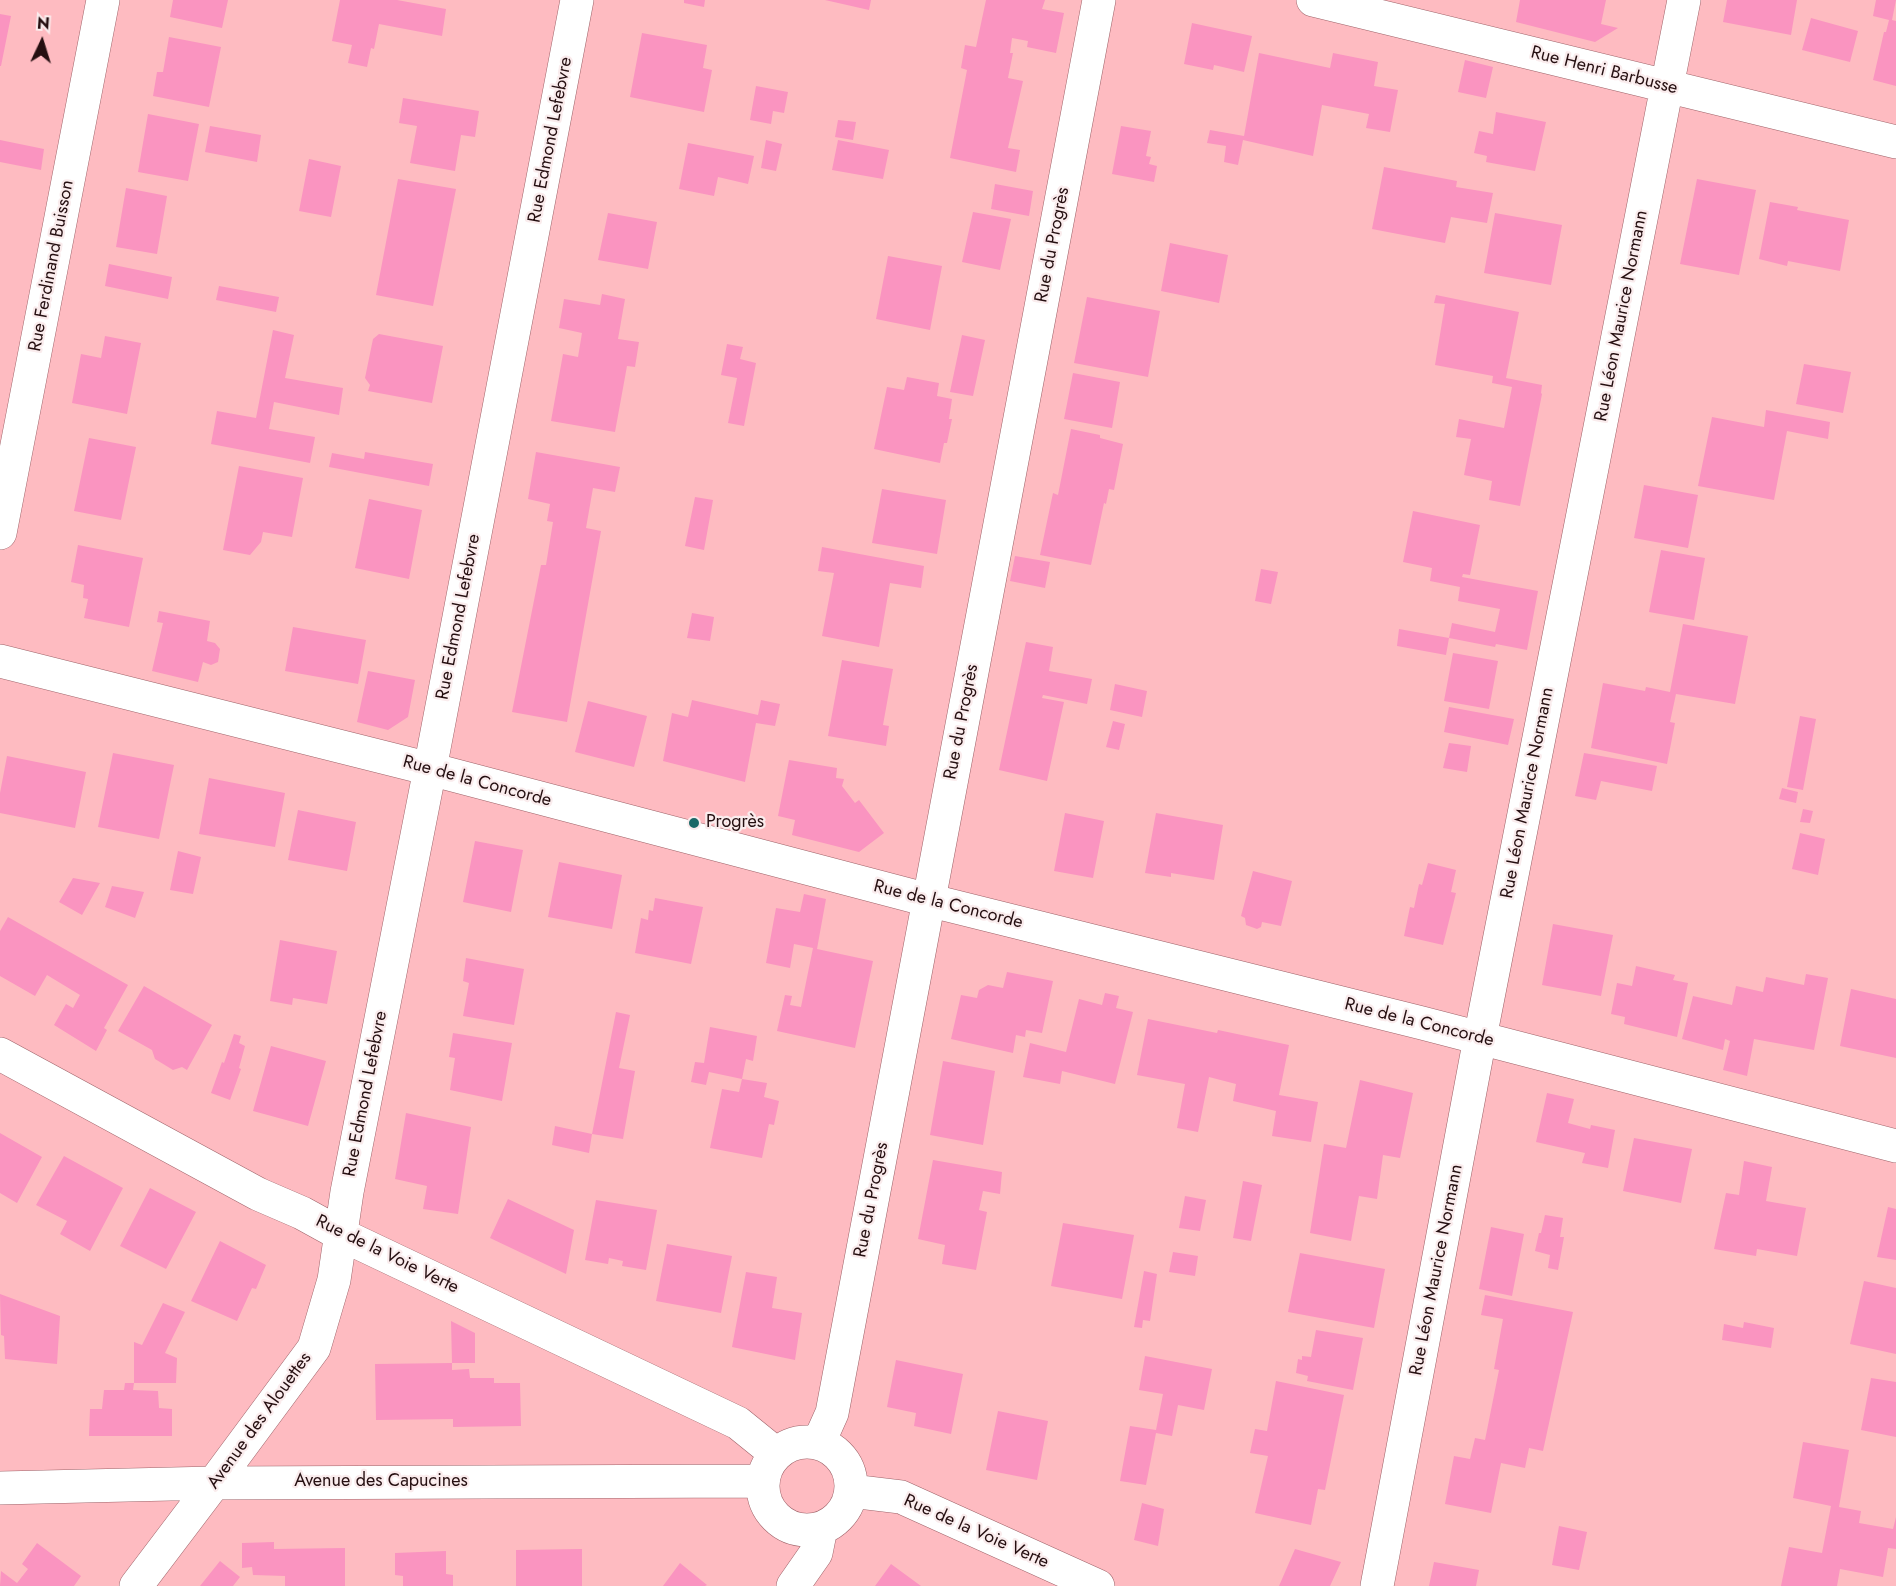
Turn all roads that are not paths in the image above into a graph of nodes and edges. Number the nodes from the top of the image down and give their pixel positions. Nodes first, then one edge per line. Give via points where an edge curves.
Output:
1 (103, 0) edge
2 (577, 0) edge
3 (1099, 0) edge
4 (1313, 0) edge
5 (1684, 0) edge
6 (1667, 87) junction
7 (1896, 142) edge
8 (0, 533) edge
9 (0, 661) edge
10 (430, 769) junction
11 (928, 900) junction
12 (1480, 1038) junction
13 (0, 1054) edge
14 (1896, 1146) edge
15 (342, 1235) junction
16 (819, 1442) junction
17 (769, 1467) junction
18 (214, 1483) junction
19 (0, 1488) edge
20 (851, 1491) junction
21 (822, 1528) junction
22 (136, 1586) edge
23 (793, 1586) edge
24 (1098, 1586) edge
25 (1377, 1586) edge

1 - 8 street, Rue Ferdinand Buisson
2 - 10 street, Rue Edmond Lefebvre
3 - 11 street, Rue du Progrès
4 - 6 street, Rue Henri Barbusse
5 - 6 street, Rue Léon Maurice Normann
6 - 7 street, Rue Henri Barbusse
6 - 12 street, Rue Léon Maurice Normann
9 - 10 street, Rue de la Concorde
10 - 11 street, Rue de la Concorde
10 - 15 street, Rue Edmond Lefebvre via 347,1192
11 - 12 street, Rue de la Concorde
11 - 16 street, Rue du Progrès via 832,1413
12 - 14 street, Rue de la Concorde
12 - 25 street, Rue Léon Maurice Normann
13 - 15 street, Rue de la Voie Verte via 258,1194
15 - 17 street, Rue de la Voie Verte via 738,1424
15 - 18 street, Avenue des Alouettes via 334,1280 314,1348
16 - 17 street via 796,1442
16 - 20 street via 837,1453 849,1470
17 - 18 street, Avenue des Capucines
17 - 21 street via 764,1498 772,1514 785,1525 803,1530
18 - 19 street, Avenue des Capucines
18 - 22 street, Avenue des Alouettes
20 - 21 street via 836,1520
20 - 24 street, Rue de la Voie Verte via 901,1497
21 - 23 street via 816,1553

